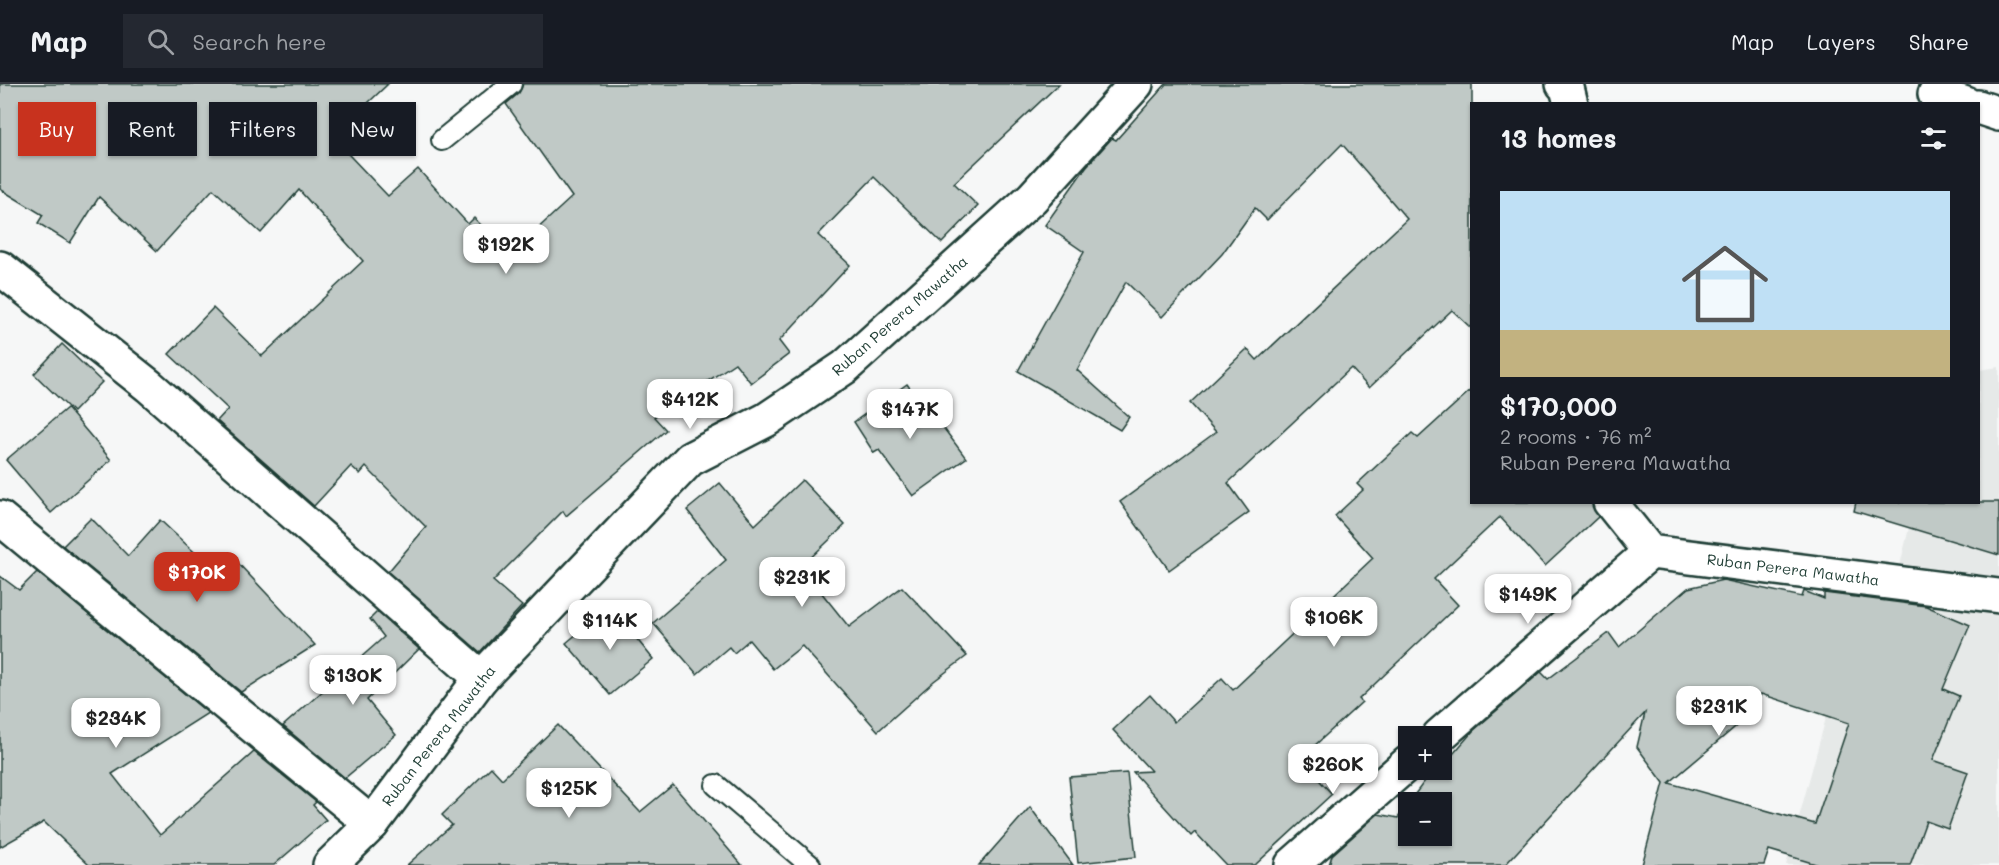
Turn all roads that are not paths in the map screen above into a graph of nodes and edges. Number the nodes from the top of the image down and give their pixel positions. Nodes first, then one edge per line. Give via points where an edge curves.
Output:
1 (511, 84) edge
2 (1136, 84) edge
3 (1935, 94) dead end
4 (1960, 102) edge
5 (1980, 108) edge
6 (1999, 114) edge
7 (442, 140) dead end
8 (0, 268) edge
9 (1612, 504) edge
10 (0, 518) edge
11 (1650, 552) junction
12 (1999, 596) edge
13 (481, 678) junction
14 (1450, 726) edge
15 (1398, 772) edge
16 (716, 785) dead end
17 (372, 824) junction
18 (330, 865) edge
19 (810, 865) edge
20 (1292, 865) edge

1 - 7 lane
2 - 13 street, Ruban Perera Mawatha via 1032,198 845,367 766,420 690,459
3 - 4 street
5 - 6 street
8 - 13 street via 148,386
9 - 11 street
10 - 17 street
11 - 12 street, Ruban Perera Mawatha
11 - 14 street
13 - 17 street, Ruban Perera Mawatha
15 - 20 street
16 - 19 lane
17 - 18 street, Ruban Perera Mawatha

